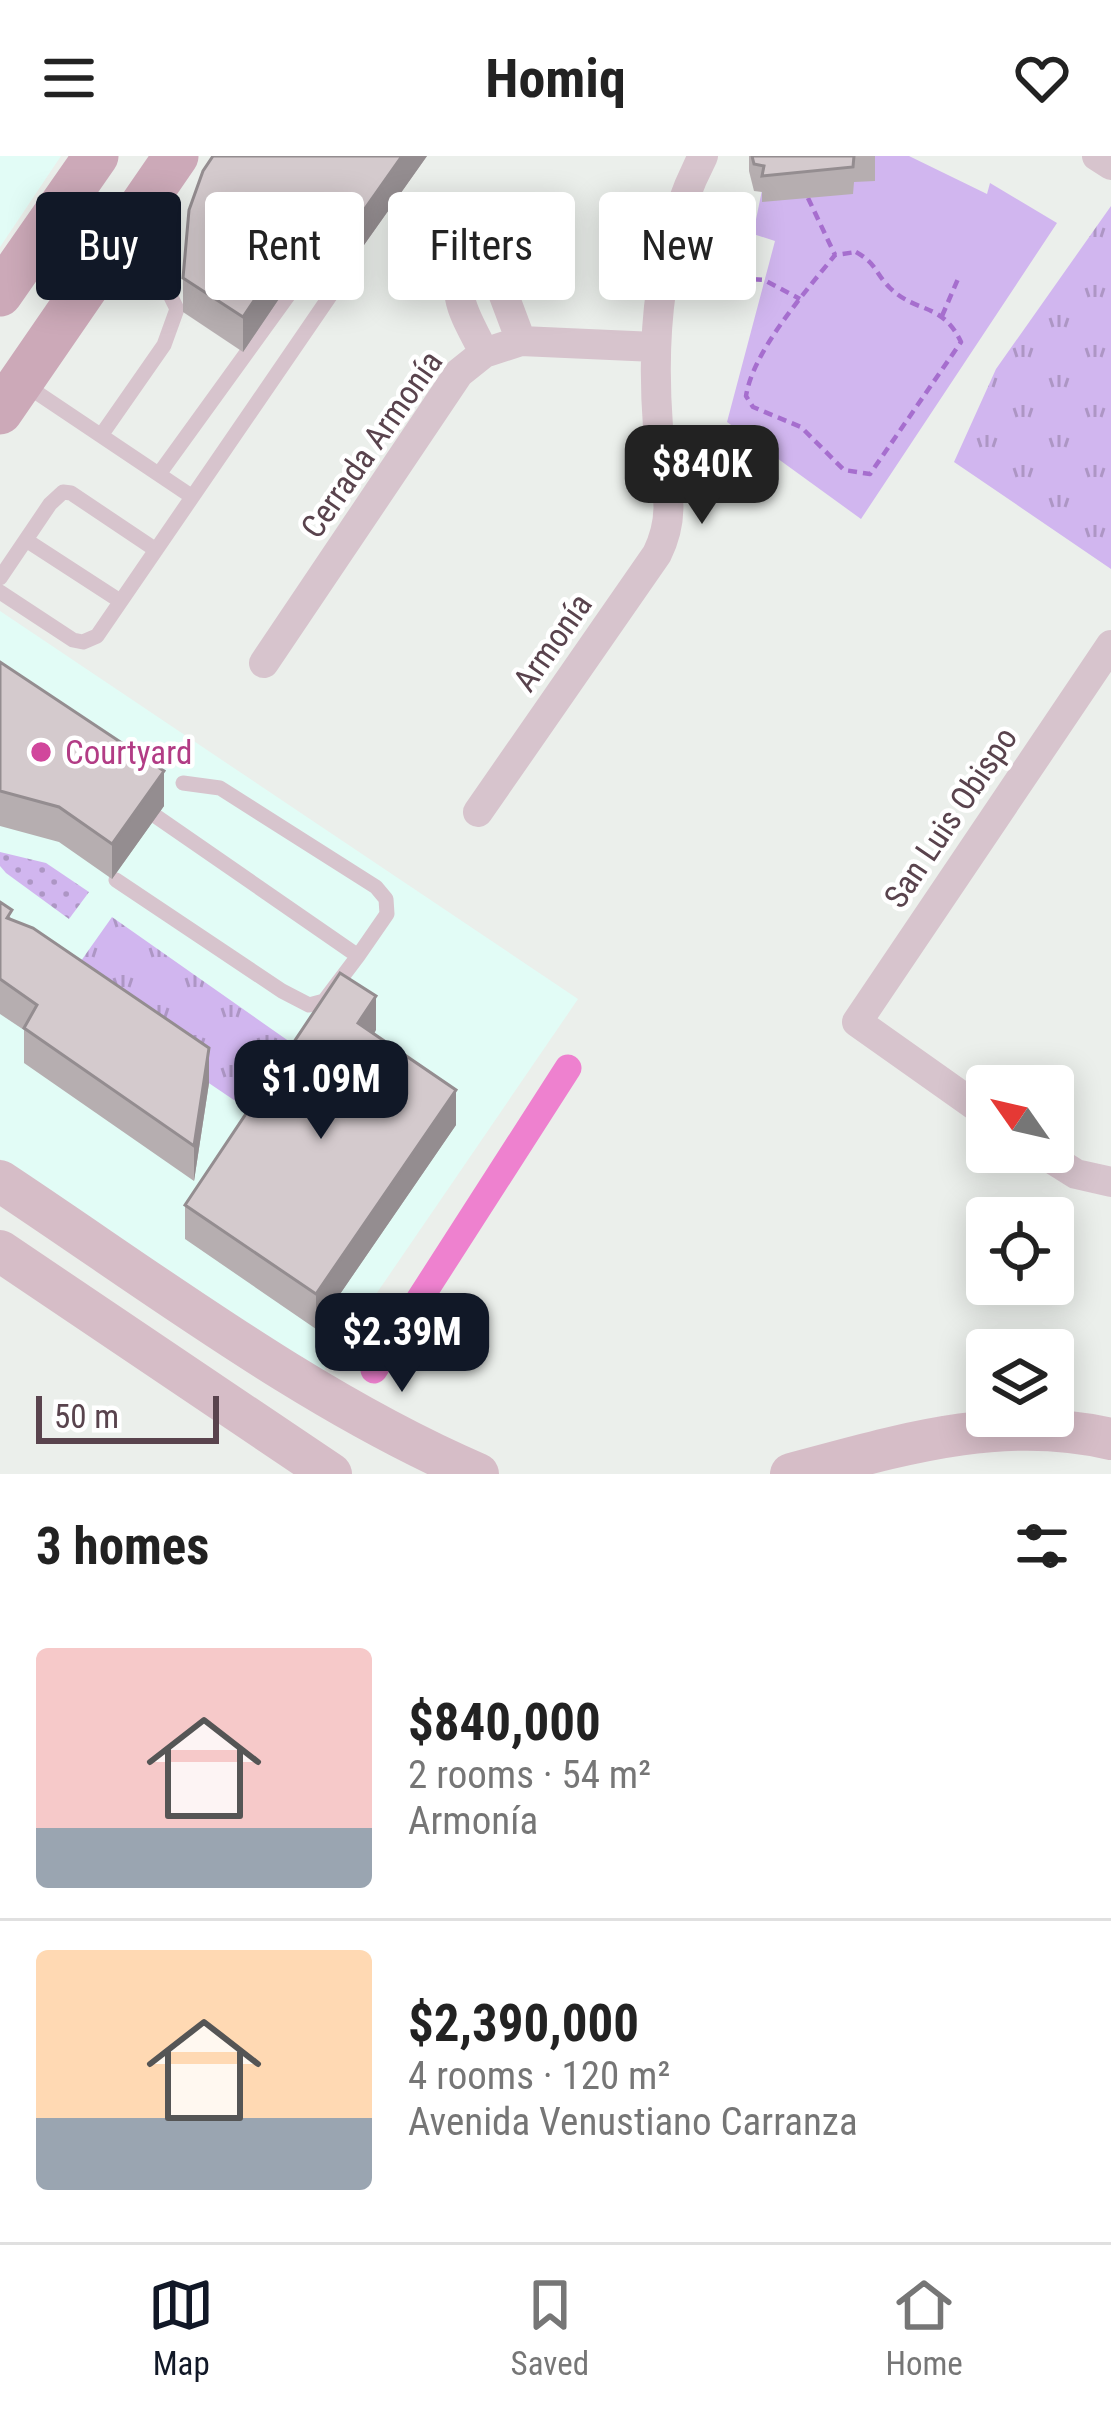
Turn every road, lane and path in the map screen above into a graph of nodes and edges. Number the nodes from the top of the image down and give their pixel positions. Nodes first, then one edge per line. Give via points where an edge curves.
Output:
1 (96, 156) edge
2 (139, 156) edge
3 (176, 156) edge
4 (703, 156) edge
5 (1097, 156) edge
6 (1111, 165) edge
7 (151, 192) edge
8 (808, 198) dead end
9 (835, 256) junction
10 (756, 279) edge
11 (958, 279) dead end
12 (0, 294) edge
13 (800, 299) junction
14 (77, 300) edge
15 (172, 300) edge
16 (942, 316) junction
17 (61, 324) junction
18 (521, 341) junction
19 (655, 347) junction
20 (484, 353) junction
21 (11, 397) edge
22 (102, 434) junction
23 (159, 474) junction
24 (191, 496) junction
25 (26, 540) junction
26 (156, 550) junction
27 (0, 578) edge
28 (0, 592) edge
29 (121, 601) junction
30 (1107, 649) edge
31 (264, 663) dead end
32 (183, 783) dead end
33 (478, 812) dead end
34 (157, 817) dead end
35 (116, 880) dead end
36 (358, 956) junction
37 (966, 1099) edge
38 (1074, 1173) edge
39 (1111, 1182) edge
40 (5, 1189) edge
41 (0, 1251) edge
42 (1111, 1439) edge
43 (331, 1474) edge
44 (478, 1474) edge
45 (791, 1474) edge

1 - 12 main road
2 - 17 main road via 76,255
3 - 7 main road
4 - 19 street, Armonía via 682,196 663,267
5 - 6 street
8 - 9 path
9 - 13 path
9 - 16 path via 856,252 904,298
10 - 13 path
11 - 16 path
13 - 16 path via 748,379 746,396 801,427 844,470 870,474 961,342
14 - 17 main road
15 - 22 lane via 177,309 164,345
17 - 21 main road
18 - 19 street, Cerrada Armonía
18 - 20 street, Cerrada Armonía
18 - 20 street via 497,277 472,265 457,290
19 - 33 street, Armonía via 668,531
20 - 31 street, Cerrada Armonía via 459,373
21 - 22 lane
22 - 23 lane
23 - 24 lane
23 - 24 lane via 300,279 316,274 330,296
24 - 26 lane
25 - 26 lane via 63,492
25 - 27 lane
25 - 29 lane
26 - 29 lane
28 - 29 lane via 82,642 97,636
30 - 37 street, San Luis Obispo via 857,1022
32 - 36 lane via 220,788 376,887 387,914
34 - 36 lane
35 - 36 lane via 309,1004 324,1001
38 - 39 street
40 - 44 main road via 296,1377 412,1446
41 - 43 main road
42 - 45 main road via 1044,1430 950,1435

